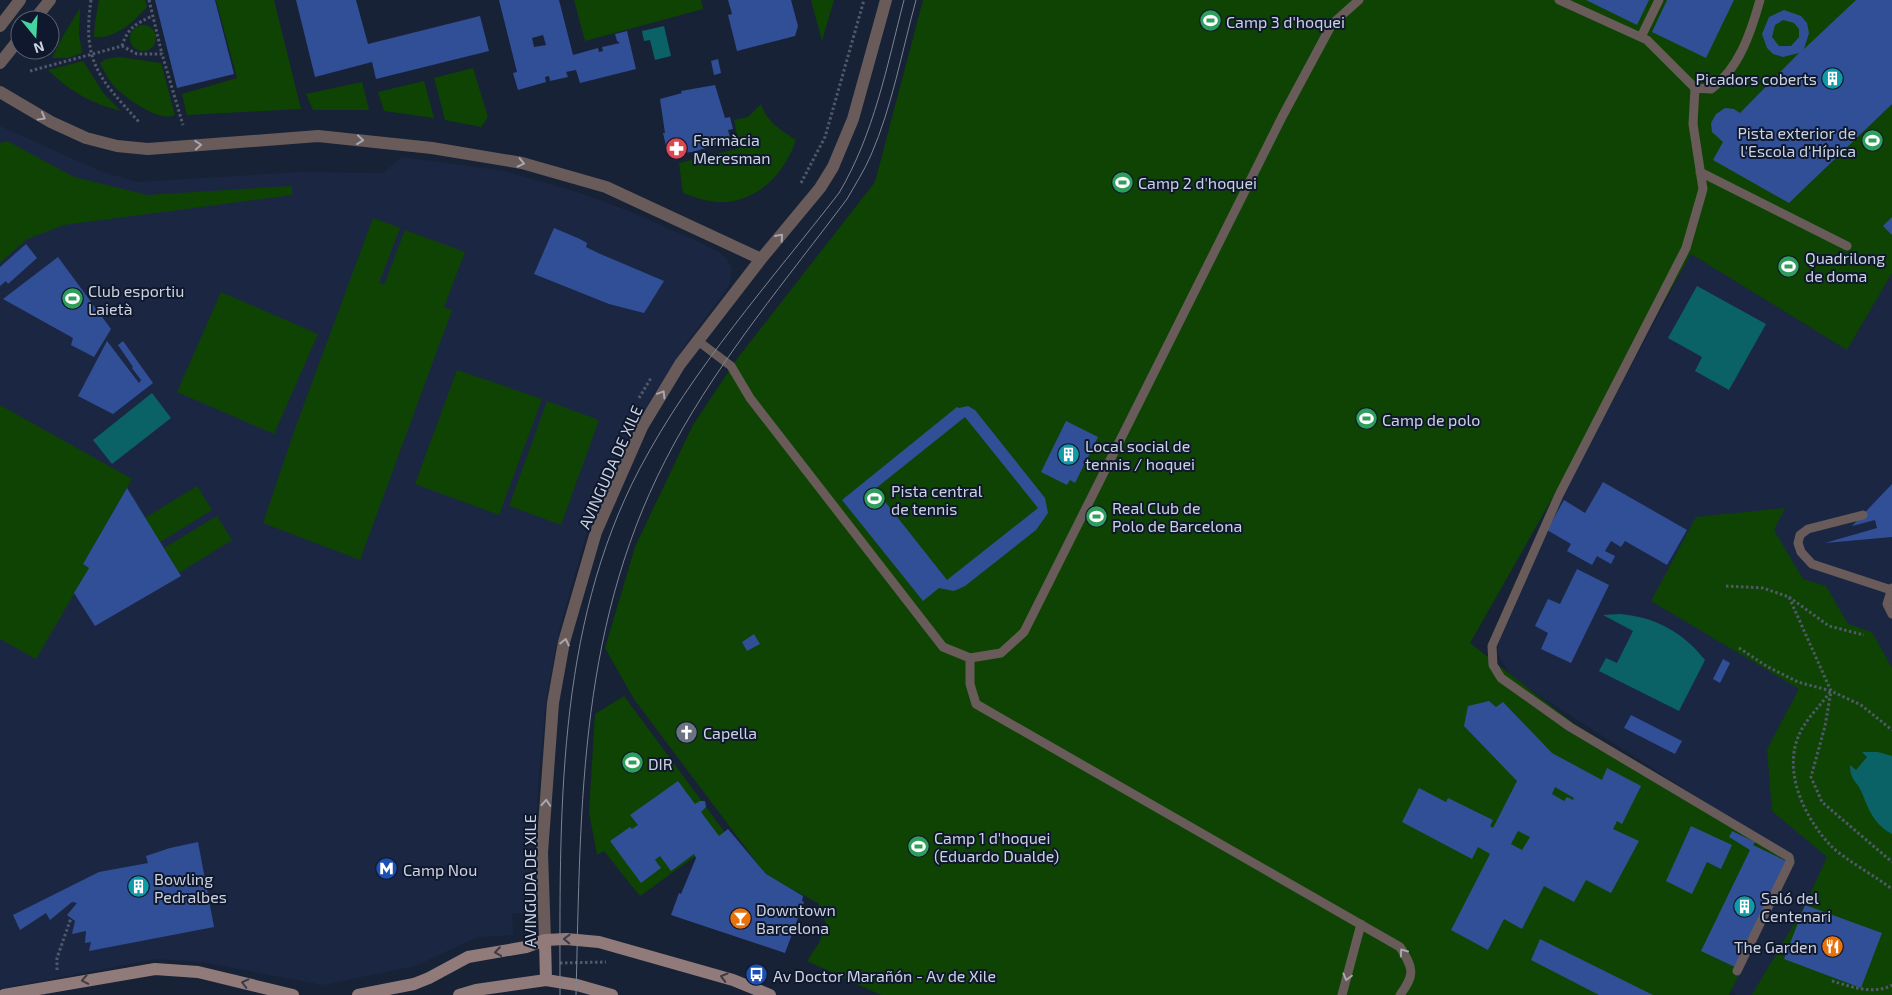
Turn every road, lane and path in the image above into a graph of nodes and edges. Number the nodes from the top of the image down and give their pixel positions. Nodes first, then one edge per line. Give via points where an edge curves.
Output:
1 (20, 0) edge
2 (50, 0) edge
3 (90, 0) edge
4 (149, 0) edge
5 (864, 0) edge
6 (886, 0) edge
7 (1359, 0) edge
8 (1559, 0) edge
9 (1659, 0) edge
10 (1760, 0) edge
11 (1578, 4) edge
12 (42, 10) edge
13 (152, 16) junction
14 (0, 26) edge
15 (1641, 37) junction
16 (122, 46) junction
17 (10, 50) edge
18 (91, 54) junction
19 (162, 54) junction
20 (0, 63) edge
21 (30, 71) dead end
22 (1695, 88) junction
23 (0, 92) edge
24 (139, 122) dead end
25 (183, 125) dead end
26 (1700, 172) junction
27 (797, 189) dead end
28 (1847, 246) dead end
29 (761, 259) junction
30 (698, 341) junction
31 (653, 374) dead end
32 (638, 400) dead end
33 (1863, 514) dead end
34 (1726, 586) dead end
35 (1892, 588) edge
36 (1789, 597) junction
37 (1892, 614) edge
38 (1864, 635) dead end
39 (1739, 648) dead end
40 (970, 658) junction
41 (1831, 691) junction
42 (1892, 730) edge
43 (1892, 862) edge
44 (1892, 889) edge
45 (71, 918) dead end
46 (1361, 924) junction
47 (545, 940) junction
48 (1737, 971) dead end
49 (57, 973) dead end
50 (546, 980) junction
51 (1832, 981) dead end
52 (1892, 985) edge
53 (4, 995) edge
54 (292, 995) edge
55 (358, 995) edge
56 (460, 995) edge
57 (612, 995) edge
58 (770, 995) edge
59 (1342, 995) edge
60 (1400, 995) edge

1 - 14 street
2 - 12 street
3 - 18 path via 87,31
4 - 13 path
5 - 27 path via 825,137
29 -> 6 street, AVINGUDA DE XILE via 820,188 844,145
7 - 40 lane via 1332,24 1282,117 1024,632 1001,653
8 - 11 lane
9 - 15 lane
10 - 22 lane via 1737,60 1720,83 1711,89
11 - 15 lane
13 - 16 path via 126,33
13 - 19 path
15 - 22 lane
16 - 18 path
16 - 19 path via 137,54
17 - 20 street
18 - 21 path
18 - 24 path via 101,78
19 - 25 path
22 - 26 lane via 1694,124
23 -> 29 street via 51,122 86,138 117,146 148,148 318,136 432,148 522,163 606,187
26 - 28 lane
26 - 48 lane via 1703,189 1686,248 1559,495 1491,654 1492,665 1501,678 1570,727 1789,858 1790,862
29 - 30 street, AVINGUDA DE XILE
30 - 40 lane via 731,366 750,398 943,647
47 -> 30 street, AVINGUDA DE XILE via 542,852 553,703 564,642 596,532 638,436 680,364
31 - 32 path, AVINGUDA DE XILE
33 - 35 lane via 1808,529 1800,535 1801,552 1812,564
34 - 36 path via 1763,588
35 - 37 lane via 1887,604
36 - 38 path via 1829,626
36 - 41 path
39 - 41 path via 1798,682
40 - 46 lane via 970,684 976,704
41 - 42 path via 1861,705
41 - 43 path via 1826,726 1811,777 1822,802
41 - 44 path via 1799,735 1793,758 1797,787 1808,816 1833,848
45 - 49 path via 57,958
46 -> 59 lane
60 -> 46 lane via 1410,980 1412,966 1400,947
47 - 50 street, AVINGUDA DE XILE
47 -> 55 street via 526,947 468,957 414,984
58 -> 47 street via 733,980 599,942
50 - 56 street
50 - 57 street
51 - 52 path via 1872,994
54 -> 53 street via 198,972 155,968

